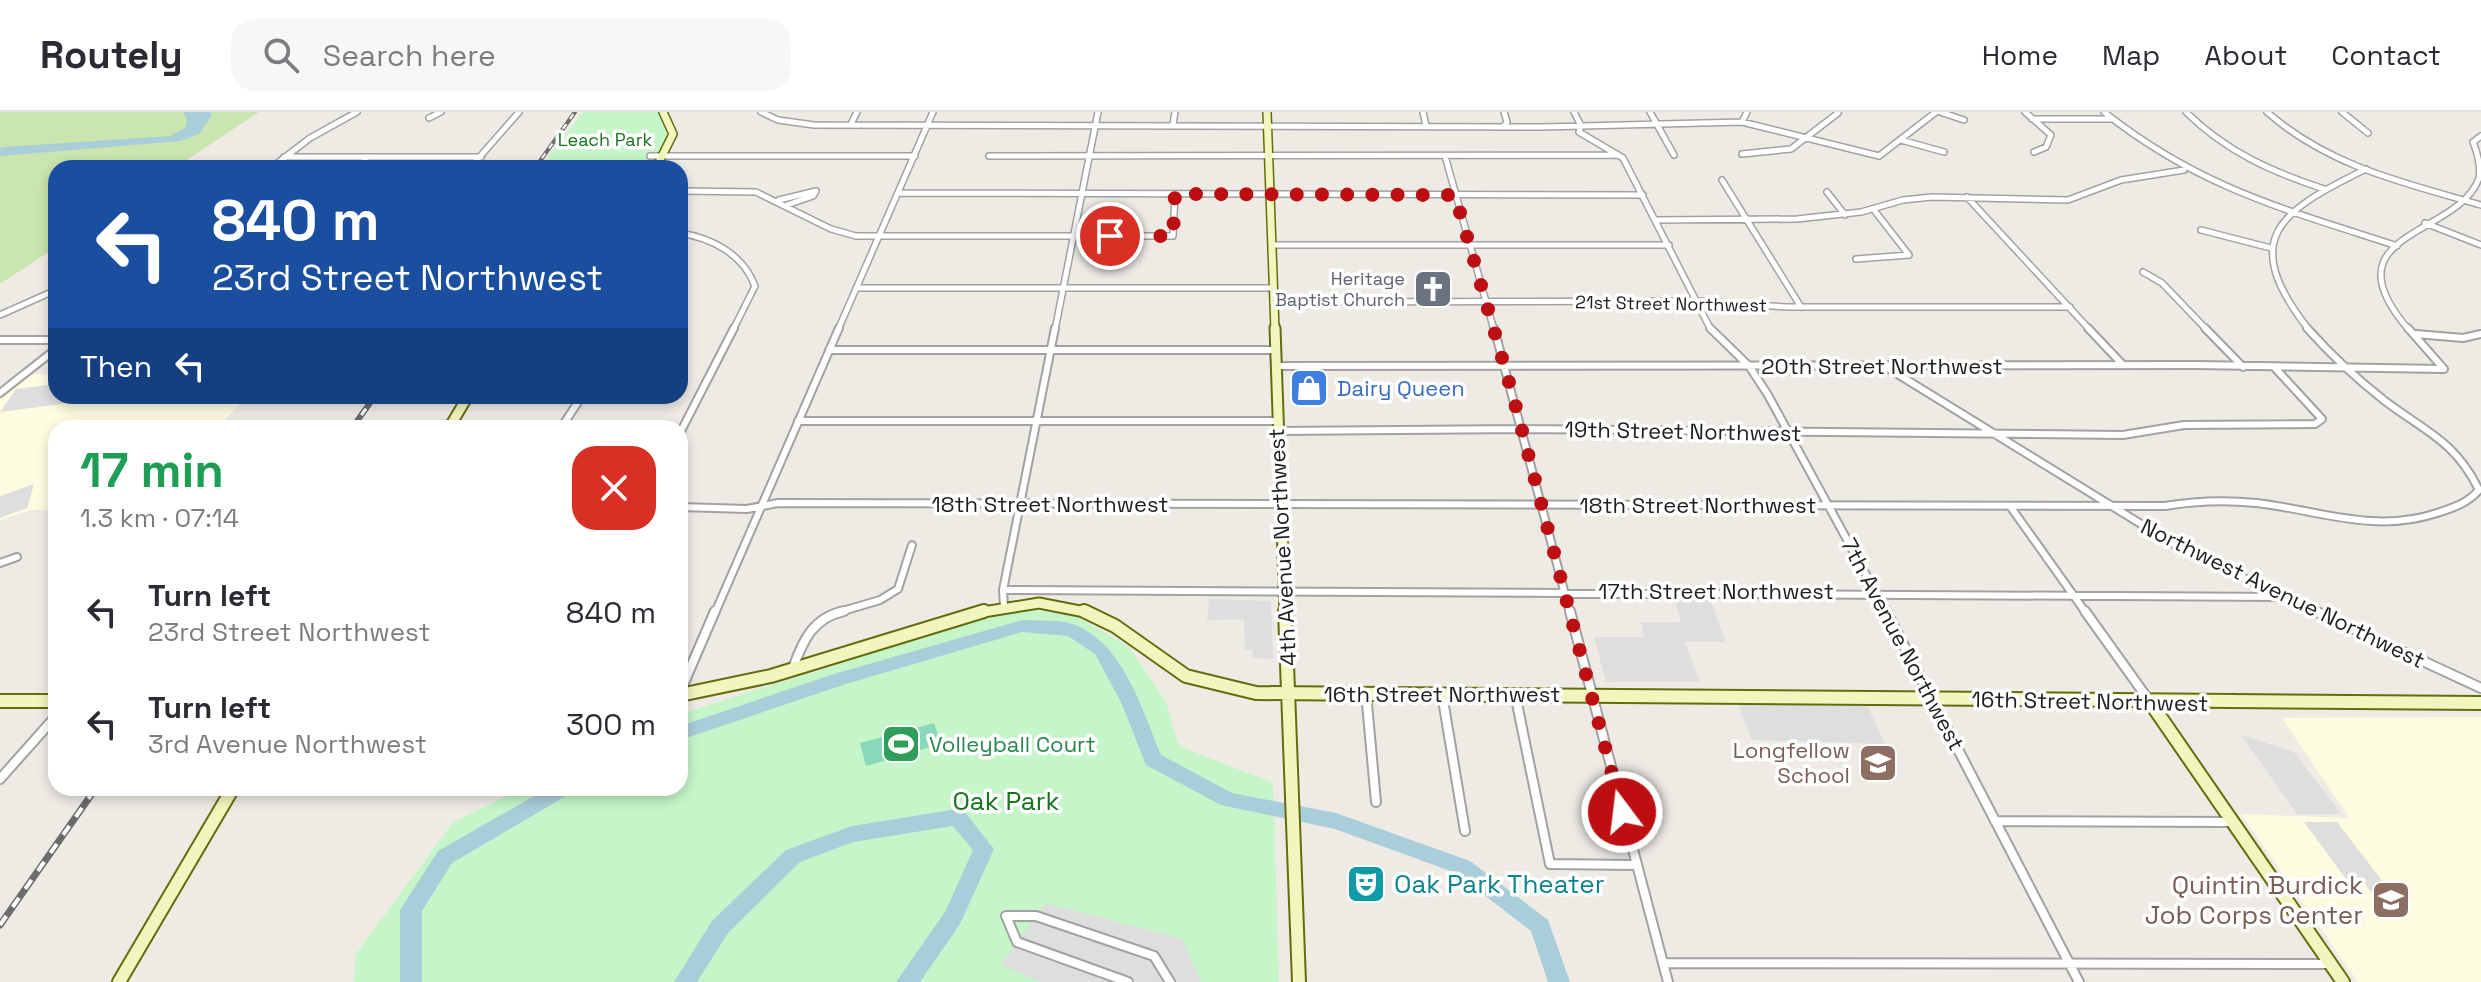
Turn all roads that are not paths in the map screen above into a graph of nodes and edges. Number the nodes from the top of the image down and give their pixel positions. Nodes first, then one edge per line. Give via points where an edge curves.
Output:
1 (357, 112) edge
2 (441, 112) edge
3 (519, 112) edge
4 (663, 112) edge
5 (761, 112) edge
6 (857, 112) edge
7 (933, 112) edge
8 (1098, 112) edge
9 (1175, 112) edge
10 (1267, 112) edge
11 (1423, 112) edge
12 (1504, 112) edge
13 (1574, 112) edge
14 (1650, 112) edge
15 (1747, 112) edge
16 (1938, 112) edge
17 (2025, 112) edge
18 (2104, 112) edge
19 (2186, 112) edge
20 (2267, 112) edge
21 (2342, 112) edge
22 (1838, 113) edge
23 (1033, 114) edge
24 (429, 118) dead end
25 (2032, 119) junction
26 (2112, 119) junction
27 (1964, 120) dead end
28 (1742, 122) junction
29 (851, 124) junction
30 (1095, 124) junction
31 (1173, 124) junction
32 (1656, 124) junction
33 (928, 125) junction
34 (1030, 125) junction
35 (1267, 125) junction
36 (1426, 126) junction
37 (1581, 126) junction
38 (1503, 127) junction
39 (2368, 133) dead end
40 (1808, 136) junction
41 (2481, 136) edge
42 (1901, 140) junction
43 (1944, 152) dead end
44 (2034, 152) dead end
45 (1742, 154) dead end
46 (662, 155) junction
47 (1620, 155) junction
48 (1674, 155) dead end
49 (650, 156) dead end
50 (915, 156) junction
51 (989, 156) dead end
52 (1089, 156) junction
53 (1268, 156) junction
54 (1445, 156) junction
55 (284, 157) junction
56 (368, 157) junction
57 (481, 157) junction
58 (280, 160) edge
59 (365, 160) edge
60 (478, 160) edge
61 (660, 160) edge
62 (2366, 169) junction
63 (2184, 170) junction
64 (1722, 180) dead end
65 (2324, 189) junction
66 (688, 191) edge
67 (1827, 192) dead end
68 (899, 193) junction
69 (1081, 194) junction
70 (1175, 194) junction
71 (1271, 194) junction
72 (1455, 195) junction
73 (1643, 195) junction
74 (1967, 197) junction
75 (2463, 199) junction
76 (779, 200) junction
77 (2059, 200) junction
78 (787, 205) junction
79 (2481, 205) edge
80 (2066, 206) dead end
81 (1874, 210) junction
82 (1845, 215) junction
83 (2293, 215) junction
84 (1655, 220) junction
85 (1747, 220) junction
86 (2425, 223) junction
87 (2201, 230) dead end
88 (688, 235) edge
89 (881, 236) junction
90 (1073, 236) junction
91 (1272, 245) junction
92 (1469, 245) junction
93 (1669, 245) junction
94 (2481, 245) edge
95 (2397, 246) junction
96 (2271, 248) junction
97 (1856, 259) dead end
98 (2143, 272) dead end
99 (857, 288) junction
100 (1063, 288) junction
101 (1273, 288) junction
102 (48, 294) edge
103 (1485, 301) junction
104 (1698, 301) junction
105 (1273, 302) junction
106 (1801, 307) junction
107 (2070, 307) junction
108 (0, 315) edge
109 (2416, 334) junction
110 (2481, 334) edge
111 (0, 340) edge
112 (48, 340) edge
113 (1051, 349) junction
114 (829, 350) junction
115 (1275, 350) junction
116 (48, 355) edge
117 (1275, 366) junction
118 (1504, 366) junction
119 (1749, 366) junction
120 (1884, 366) junction
121 (2123, 366) junction
122 (2243, 367) junction
123 (2275, 368) junction
124 (2349, 370) junction
125 (0, 393) edge
126 (687, 420) edge
127 (798, 421) junction
128 (1037, 421) junction
129 (1277, 426) junction
130 (1521, 429) junction
131 (1788, 432) junction
132 (1993, 434) junction
133 (1281, 504) junction
134 (1020, 505) junction
135 (1541, 505) junction
136 (1828, 505) junction
137 (2108, 505) junction
138 (2010, 506) junction
139 (688, 507) edge
140 (760, 507) junction
141 (912, 545) dead end
142 (17, 557) dead end
143 (0, 563) edge
144 (1003, 590) junction
145 (1562, 591) junction
146 (1284, 592) junction
147 (1876, 592) junction
148 (2073, 593) junction
149 (2285, 597) junction
150 (1004, 607) junction
151 (793, 668) junction
152 (688, 674) edge
153 (2481, 688) edge
154 (688, 692) edge
155 (1366, 693) junction
156 (1442, 694) junction
157 (1515, 694) junction
158 (1591, 694) junction
159 (1289, 695) junction
160 (1932, 698) junction
161 (0, 701) edge
162 (48, 701) edge
163 (2150, 702) junction
164 (2481, 703) edge
165 (48, 725) edge
166 (0, 779) edge
167 (228, 796) edge
168 (1376, 802) dead end
169 (1995, 821) junction
170 (2232, 822) junction
171 (1465, 831) dead end
172 (1637, 865) junction
173 (1663, 963) junction
174 (2069, 963) junction
175 (2330, 964) junction
176 (119, 982) edge
177 (1128, 982) edge
178 (1170, 982) edge
179 (1299, 982) edge
180 (1668, 982) edge
181 (2079, 982) edge
182 (2343, 982) edge

1 - 55 street
2 - 24 street
3 - 57 street
4 - 46 street via 673,134
5 - 29 street via 796,123
6 - 29 street
7 - 33 street
8 - 30 street
9 - 31 street
10 - 35 street, 4th Avenue Northwest
11 - 36 street
12 - 38 street
13 - 37 street
14 - 32 street
15 - 28 street
16 - 27 street
16 - 42 street
17 - 25 street
18 - 26 street
19 - 65 street via 2233,150
20 - 62 street via 2313,147
21 - 39 street
22 - 40 street
23 - 34 street
25 - 26 street
25 - 44 street via 2051,135 2051,141
26 - 63 street
28 - 32 street
28 - 40 street
29 - 33 street
30 - 31 street
30 - 34 street
30 - 52 street
31 - 35 street
32 - 37 street
32 - 48 street
33 - 34 street
33 - 50 street
35 - 36 street
35 - 53 street, 4th Avenue Northwest
36 - 38 street
37 - 38 street
37 - 47 street via 1579,132
40 - 42 street via 1879,156
40 - 45 street via 1787,151
41 - 75 street via 2473,142 2481,173
42 - 43 street
46 - 49 street
46 - 50 street
46 - 61 street
47 - 54 street
47 - 73 street, 7th Avenue Northwest
50 - 68 street
51 - 52 street
52 - 53 street
52 - 69 street
53 - 54 street
53 - 71 street, 4th Avenue Northwest
54 - 72 street
55 - 56 street
55 - 58 street
56 - 57 street
56 - 59 street
57 - 60 street
62 - 65 street
62 - 75 street
63 - 77 street via 2121,180
63 - 83 street
64 - 85 street
65 - 83 street
66 - 76 street via 757,193
67 - 82 street
68 - 69 street
68 - 89 street
69 - 70 street
69 - 90 street
70 - 71 street
70 - 90 street via 1173,236
71 - 72 street
71 - 91 street, 4th Avenue Northwest
72 - 73 street
72 - 92 street
73 - 84 street, 7th Avenue Northwest
74 - 77 street
74 - 81 street via 1903,200
74 - 107 street
75 - 79 street
75 - 86 street
76 - 78 street
76 - 78 street via 816,191
77 - 80 street
78 - 89 street via 834,233
81 - 82 street
81 - 97 street via 1909,255
82 - 85 street
83 - 95 street
83 - 96 street
84 - 85 street
84 - 93 street, 7th Avenue Northwest
85 - 106 street
86 - 94 street
86 - 95 street
87 - 96 street
88 - 126 street via 710,239 745,267 755,286
89 - 90 street
89 - 99 street
90 - 100 street
91 - 92 street
91 - 101 street, 4th Avenue Northwest
92 - 93 street
92 - 103 street
93 - 104 street, 7th Avenue Northwest
95 - 109 street via 2382,273 2384,289
96 - 124 street via 2272,272 2289,305
98 - 122 street via 2162,283
99 - 100 street
99 - 114 street
100 - 101 street
100 - 113 street
101 - 105 street, 4th Avenue Northwest
102 - 108 street
103 - 104 street, 21st Street Northwest
103 - 105 street, 21st Street Northwest
103 - 118 street
104 - 106 street, 21st Street Northwest
104 - 119 street, 7th Avenue Northwest via 1713,333
105 - 115 street, 4th Avenue Northwest
106 - 107 street, 21st Street Northwest
107 - 121 street
109 - 110 street
109 - 124 street, 20th Street Northwest via 2444,369
111 - 112 street
113 - 114 street
113 - 115 street
113 - 128 street
114 - 127 street
115 - 117 street, 4th Avenue Northwest
116 - 125 street
117 - 118 street, 20th Street Northwest
117 - 129 street, 4th Avenue Northwest
118 - 119 street, 20th Street Northwest
118 - 130 street
119 - 120 street, 20th Street Northwest
119 - 131 street, 7th Avenue Northwest
120 - 121 street, 20th Street Northwest
120 - 132 street, Northwest Avenue Northwest
121 - 122 street, 20th Street Northwest
122 - 123 street, 20th Street Northwest
123 - 124 street, 20th Street Northwest
123 - 132 street, 19th Street Northwest via 2322,419 2315,424 2184,425 2123,435
124 - 137 street, 18th Street Northwest via 2411,420 2456,447 2479,490 2471,501 2396,526 2202,499 2165,506
127 - 128 street, 19th Street Northwest
127 - 140 street
128 - 129 street, 19th Street Northwest
128 - 134 street
129 - 130 street, 19th Street Northwest
129 - 133 street, 4th Avenue Northwest
130 - 131 street, 19th Street Northwest
130 - 135 street
131 - 132 street, 19th Street Northwest
131 - 136 street, 7th Avenue Northwest
132 - 137 street, Northwest Avenue Northwest
133 - 134 street, 18th Street Northwest
133 - 135 street, 18th Street Northwest
133 - 146 street, 4th Avenue Northwest
134 - 140 street, 18th Street Northwest
134 - 144 street
135 - 136 street, 18th Street Northwest
135 - 145 street
136 - 138 street, 18th Street Northwest
136 - 147 street, 7th Avenue Northwest
137 - 138 street, 18th Street Northwest
137 - 149 street, Northwest Avenue Northwest via 2180,548
138 - 148 street
139 - 140 street, 18th Street Northwest
140 - 152 street
141 - 151 street via 898,589 820,618 799,644
142 - 143 street
144 - 146 street, 17th Street Northwest
144 - 150 street
145 - 146 street, 17th Street Northwest
145 - 147 street, 17th Street Northwest
145 - 158 street
146 - 159 street, 4th Avenue Northwest
147 - 148 street, 17th Street Northwest
147 - 160 street, 7th Avenue Northwest
148 - 149 street, 17th Street Northwest
148 - 163 street
149 - 153 street, Northwest Avenue Northwest
150 - 151 street, 16th Street Northwest
150 - 159 street, 16th Street Northwest via 1052,604 1095,613 1183,675 1230,690
151 - 154 street, 16th Street Northwest
155 - 156 street, 16th Street Northwest
155 - 159 street, 16th Street Northwest
155 - 168 street
156 - 157 street, 16th Street Northwest
156 - 171 street
157 - 158 street, 16th Street Northwest
157 - 172 street via 1550,864
158 - 160 street, 16th Street Northwest
158 - 172 street
159 - 179 street, 4th Avenue Northwest
160 - 163 street, 16th Street Northwest
160 - 169 street, 7th Avenue Northwest
161 - 162 street
163 - 164 street, 16th Street Northwest
163 - 170 street
165 - 166 street
167 - 176 street
169 - 170 street
169 - 174 street, 7th Avenue Northwest
170 - 175 street
172 - 173 street
173 - 174 street
173 - 180 street
174 - 175 street
174 - 181 street, 7th Avenue Northwest
175 - 182 street
177 - 178 street via 1017,942 1006,916 1036,916 1154,956

